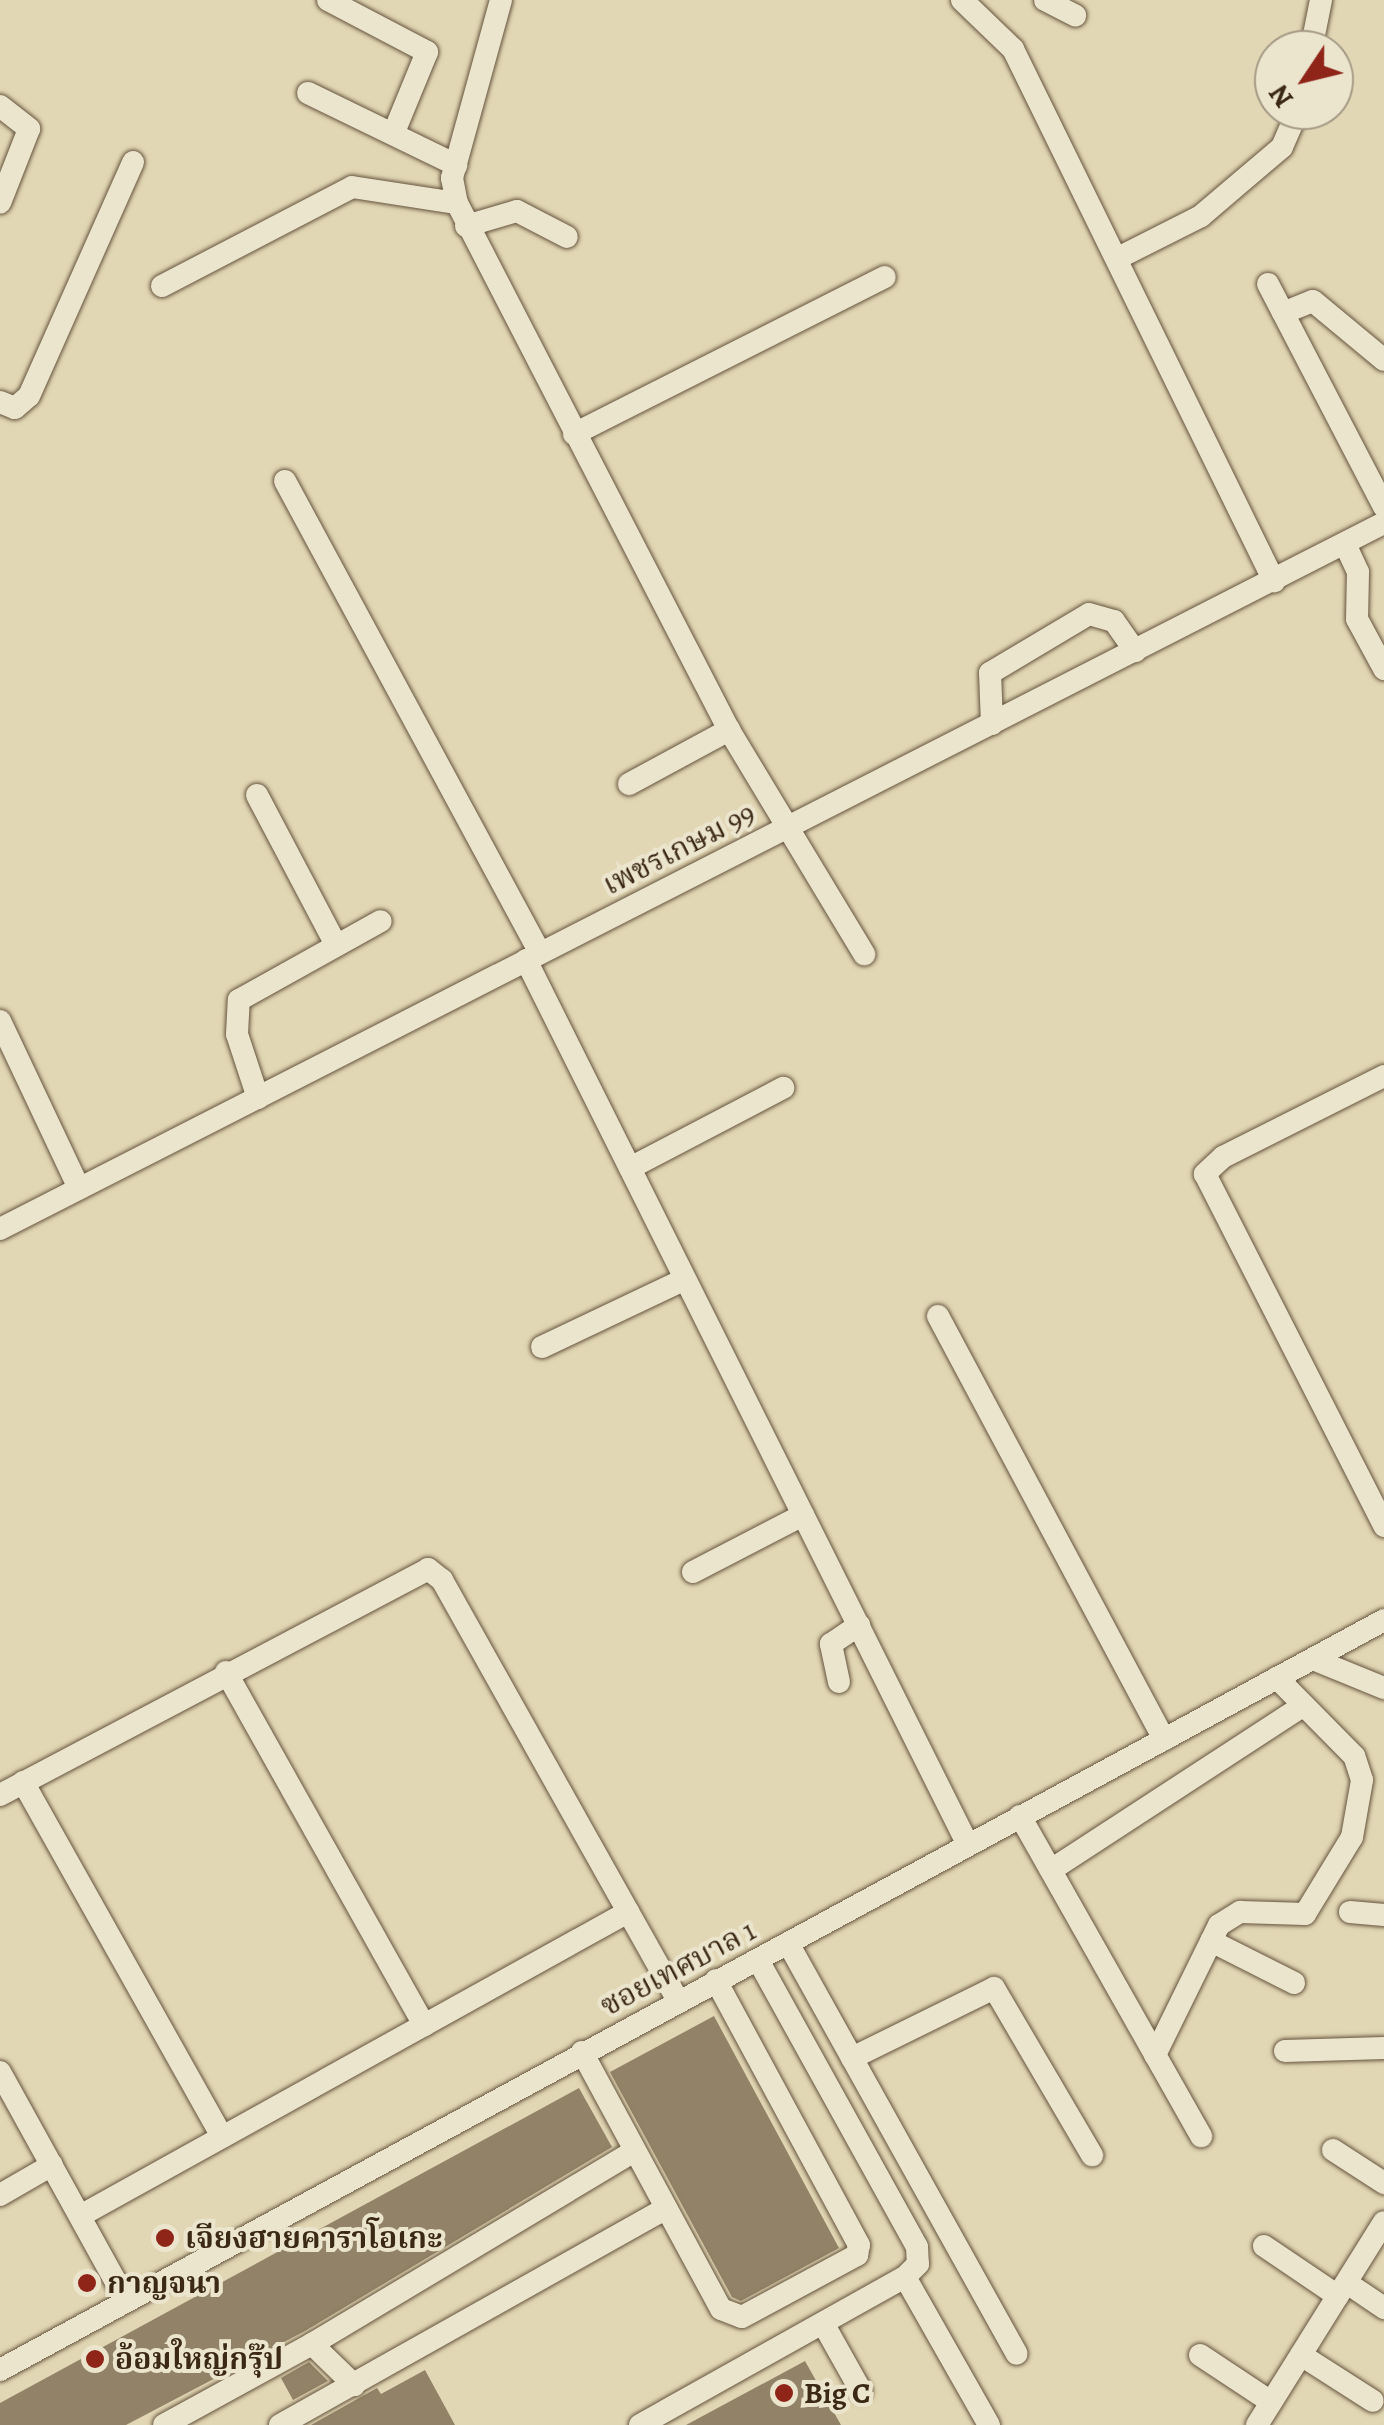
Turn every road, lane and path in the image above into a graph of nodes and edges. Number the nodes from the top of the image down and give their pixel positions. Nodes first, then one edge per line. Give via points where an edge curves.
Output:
1 (328, 0) edge
2 (501, 0) edge
3 (962, 0) edge
4 (1045, 0) edge
5 (1320, 0) edge
6 (1075, 15) dead end
7 (1315, 30) edge
8 (308, 93) dead end
9 (0, 106) edge
10 (1289, 130) edge
11 (394, 132) junction
12 (133, 162) dead end
13 (456, 165) junction
14 (0, 203) edge
15 (457, 203) junction
16 (466, 226) junction
17 (568, 237) dead end
18 (1118, 258) junction
19 (885, 277) dead end
20 (1268, 284) dead end
21 (162, 286) dead end
22 (1283, 313) junction
23 (1384, 360) edge
24 (0, 402) edge
25 (574, 434) junction
26 (285, 481) dead end
27 (1384, 506) edge
28 (1384, 523) edge
29 (1345, 544) junction
30 (1274, 580) junction
31 (1135, 651) junction
32 (1384, 669) edge
33 (992, 724) junction
34 (729, 730) junction
35 (630, 784) dead end
36 (257, 795) dead end
37 (793, 824) junction
38 (381, 921) dead end
39 (336, 945) junction
40 (864, 954) dead end
41 (533, 957) junction
42 (0, 1021) edge
43 (1384, 1076) edge
44 (783, 1088) dead end
45 (258, 1098) junction
46 (630, 1168) junction
47 (79, 1188) junction
48 (0, 1229) edge
49 (685, 1278) junction
50 (938, 1316) dead end
51 (542, 1347) dead end
52 (803, 1514) junction
53 (1384, 1526) edge
54 (692, 1572) dead end
55 (1384, 1620) edge
56 (858, 1626) junction
57 (1313, 1659) junction
58 (226, 1672) junction
59 (1277, 1678) junction
60 (839, 1682) dead end
61 (1384, 1688) edge
62 (1303, 1706) junction
63 (1164, 1740) junction
64 (1373, 1776) edge
65 (24, 1782) junction
66 (0, 1794) edge
67 (1020, 1816) junction
68 (968, 1844) junction
69 (1052, 1870) junction
70 (628, 1912) junction
71 (1350, 1912) dead end
72 (1384, 1915) edge
73 (1211, 1941) junction
74 (788, 1943) junction
75 (758, 1960) junction
76 (716, 1980) junction
77 (1294, 1982) dead end
78 (678, 2001) junction
79 (424, 2025) junction
80 (1384, 2048) edge
81 (1285, 2051) dead end
82 (582, 2052) junction
83 (1155, 2054) junction
84 (852, 2058) junction
85 (0, 2072) edge
86 (1201, 2136) dead end
87 (222, 2137) junction
88 (1333, 2150) dead end
89 (633, 2152) junction
90 (1092, 2155) dead end
91 (52, 2165) junction
92 (1384, 2182) edge
93 (0, 2195) edge
94 (665, 2210) junction
95 (80, 2216) junction
96 (1384, 2222) edge
97 (1264, 2246) dead end
98 (905, 2277) junction
99 (1342, 2290) junction
100 (126, 2300) junction
101 (1384, 2308) edge
102 (824, 2325) junction
103 (312, 2344) junction
104 (1017, 2354) dead end
105 (1200, 2354) dead end
106 (1301, 2355) junction
107 (0, 2370) edge
108 (354, 2385) junction
109 (861, 2390) dead end
110 (1373, 2400) dead end
111 (1271, 2402) junction
112 (1259, 2424) edge
113 (164, 2425) edge
114 (280, 2425) edge
115 (640, 2425) edge
116 (989, 2425) edge

1 - 11 street via 427,52
2 - 13 street
3 - 18 street via 1013,49
4 - 6 street
5 - 7 street
8 - 11 street
9 - 14 street via 29,129
10 - 18 street via 1282,147 1201,216
11 - 13 street
12 - 24 street via 29,396 15,408
13 - 15 street
15 - 16 street
15 - 21 street via 352,187
16 - 17 street via 517,212
16 - 25 street
18 - 30 street
19 - 25 street
20 - 22 street
22 - 23 street via 1314,301
22 - 27 street
25 - 34 street
26 - 41 street
28 - 29 street, เพชรเกษม 99
29 - 30 street, เพชรเกษม 99
29 - 32 street via 1358,572 1357,619
30 - 31 street, เพชรเกษม 99
31 - 33 street, เพชรเกษม 99
31 - 33 street via 1114,620 1089,614 990,673
33 - 37 street, เพชรเกษม 99
34 - 35 street
34 - 37 street
36 - 39 street
37 - 40 street
37 - 41 street, เพชรเกษม 99
38 - 39 street
39 - 45 street via 239,1000 237,1034
41 - 45 street, เพชรเกษม 99
41 - 46 street
42 - 47 street
43 - 53 street via 1223,1156 1205,1174
44 - 46 street
45 - 47 street, เพชรเกษม 99
46 - 49 street
47 - 48 street, เพชรเกษม 99
49 - 51 street
49 - 52 street
50 - 63 street
52 - 54 street
52 - 56 street
55 - 57 street, ซอยเทศบาล 1
56 - 60 street via 831,1644
56 - 68 street
57 - 59 street, ซอยเทศบาล 1
57 - 61 street
58 - 65 street
58 - 70 street via 428,1569 442,1580
58 - 79 street
59 - 62 street
59 - 63 street, ซอยเทศบาล 1
62 - 64 street
62 - 69 street
63 - 67 street, ซอยเทศบาล 1
64 - 73 street via 1352,1837 1305,1914 1228,1916
65 - 66 street
65 - 87 street
67 - 68 street, ซอยเทศบาล 1
67 - 69 street
68 - 74 street, ซอยเทศบาล 1
69 - 83 street
70 - 78 street
70 - 79 street
71 - 72 street
73 - 77 street
73 - 83 street
74 - 75 street, ซอยเทศบาล 1
74 - 84 street
75 - 76 street, ซอยเทศบาล 1
75 - 98 street via 917,2247 918,2264
76 - 78 street, ซอยเทศบาล 1
76 - 94 street via 857,2238 856,2255 742,2317 730,2316
78 - 82 street, ซอยเทศบาล 1
79 - 87 street
80 - 81 street
82 - 89 street
82 - 100 street, ซอยเทศบาล 1
83 - 86 street
84 - 90 street via 994,1988
84 - 104 street
85 - 91 street
87 - 95 street
88 - 92 street
89 - 94 street
89 - 103 street
91 - 93 street
91 - 95 street
94 - 108 street
95 - 100 street
96 - 99 street
97 - 99 street
98 - 102 street
98 - 116 street
99 - 101 street
99 - 106 street
100 - 107 street, ซอยเทศบาล 1
102 - 109 street
102 - 115 street
103 - 108 street
103 - 113 street
105 - 111 street
106 - 110 street
106 - 111 street
108 - 114 street
111 - 112 street

